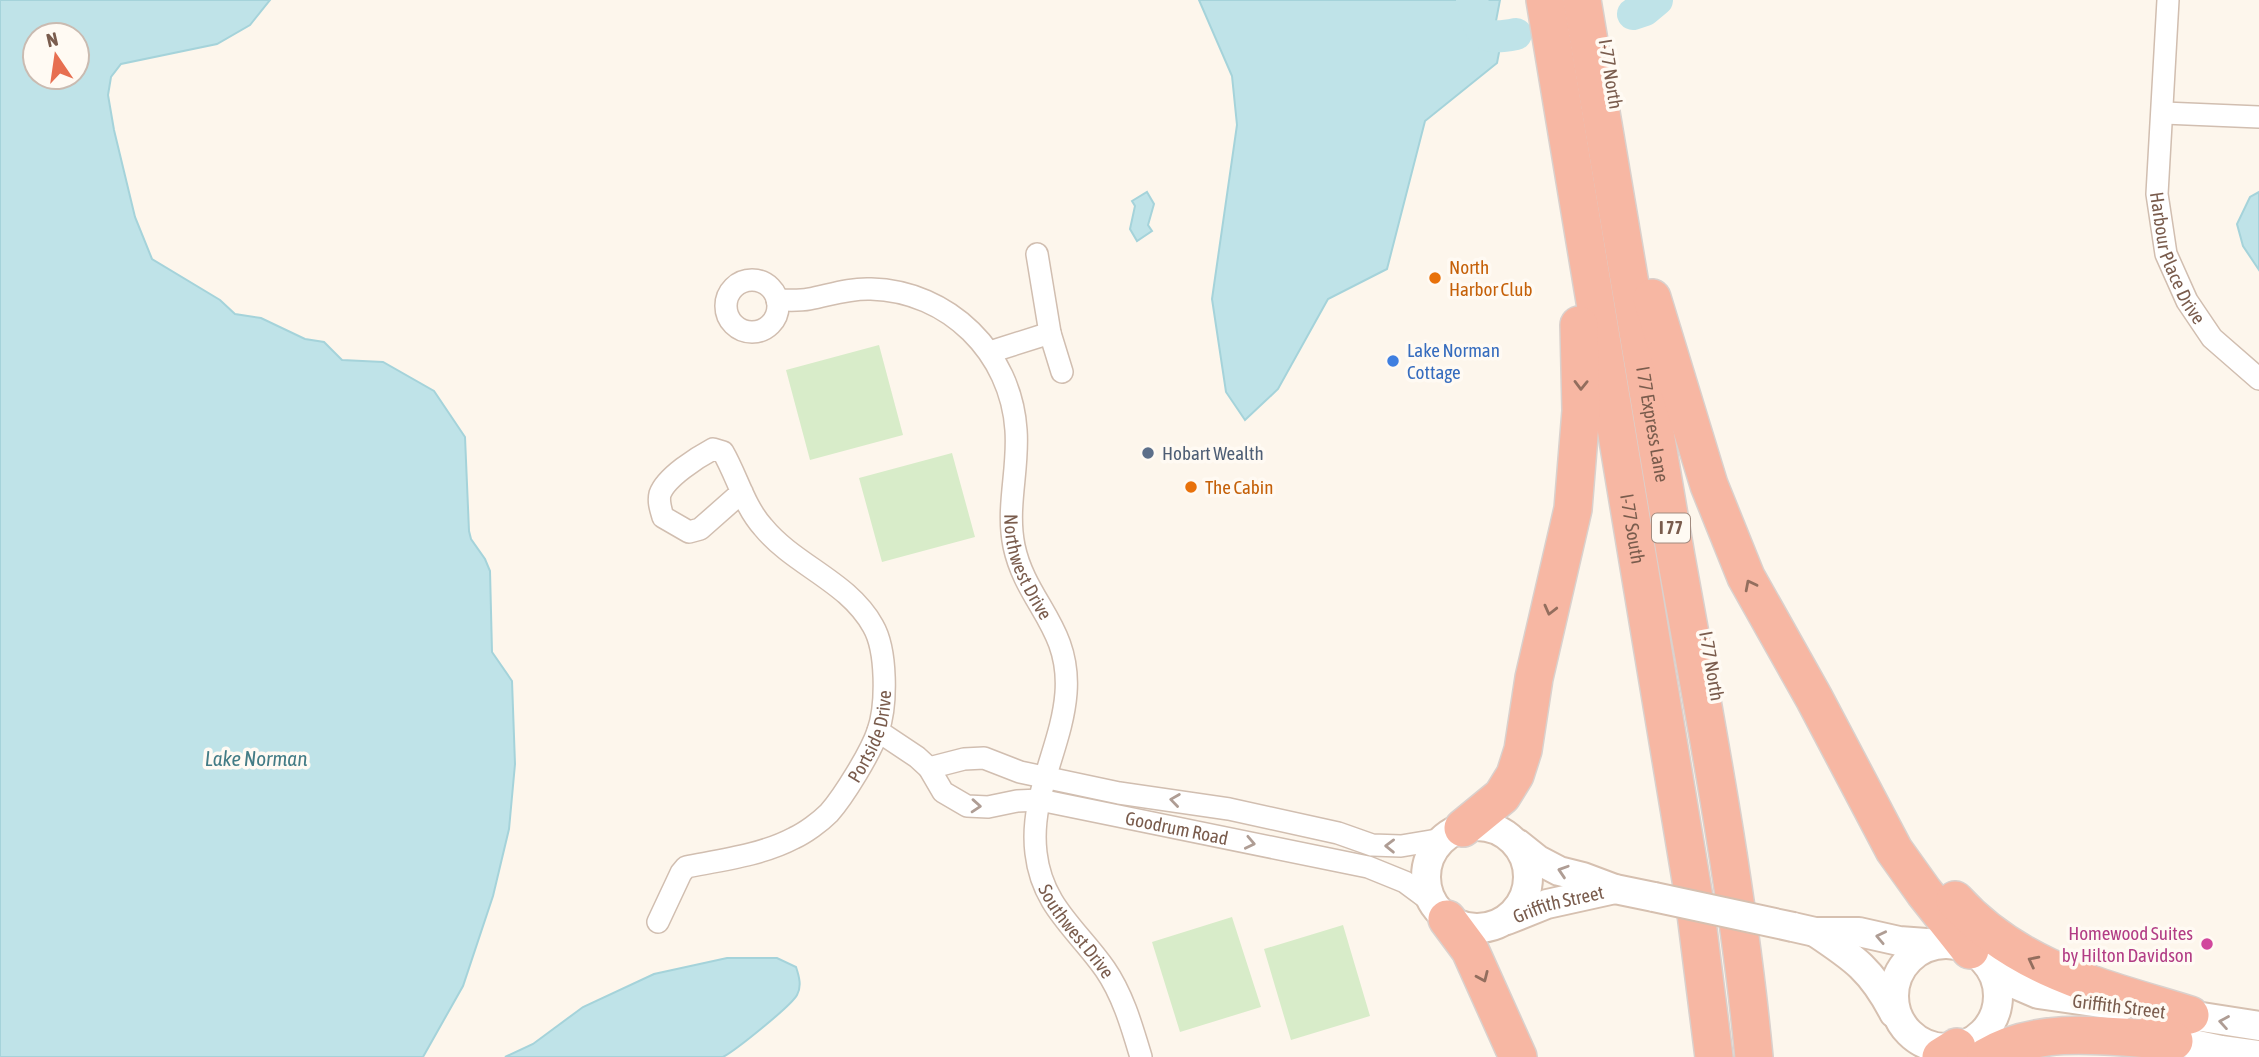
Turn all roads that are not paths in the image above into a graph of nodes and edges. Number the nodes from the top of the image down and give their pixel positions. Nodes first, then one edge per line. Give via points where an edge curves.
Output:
1 (1545, 0) edge
2 (1562, 0) edge
3 (1582, 0) edge
4 (1599, 0) edge
5 (2168, 0) edge
6 (1561, 97) junction
7 (2164, 113) junction
8 (2259, 117) edge
9 (1037, 254) dead end
10 (1645, 275) junction
11 (777, 300) dead end
12 (1050, 333) junction
13 (990, 352) junction
14 (1062, 372) dead end
15 (2259, 379) edge
16 (742, 492) dead end
17 (1814, 698) junction
18 (878, 731) junction
19 (929, 768) junction
20 (1044, 777) junction
21 (1040, 800) junction
22 (1453, 833) junction
23 (1516, 843) junction
24 (1615, 889) junction
25 (1440, 910) junction
26 (658, 922) dead end
27 (1502, 922) junction
28 (1804, 929) junction
29 (1968, 953) junction
30 (1897, 1018) junction
31 (2259, 1026) edge
32 (2182, 1028) junction
33 (1965, 1050) edge
34 (2259, 1055) edge
35 (1141, 1057) edge
36 (1518, 1057) edge
37 (1714, 1057) edge
38 (1730, 1057) edge
39 (1754, 1057) edge
40 (1771, 1057) edge

1 - 6 highway, I-77 South / I 77
2 - 38 highway, I 77 Express Lane / I 77 via 1710,896
3 - 39 highway, I 77 Express Lane / I 77 via 1724,829
4 - 10 highway, I-77 North / I 77
5 - 7 street, Harbour Place Drive
6 -> 22 highway via 1582,374 1573,509 1534,678 1520,762 1502,796
6 - 37 highway, I-77 South / I 77 via 1694,898
7 - 8 street
7 - 15 street, Harbour Place Drive via 2157,194 2166,254 2187,300 2212,338
9 - 12 street
17 -> 10 highway via 1732,547 1697,451
10 - 40 highway, I-77 North / I 77 via 1741,827
11 - 13 street, Northwest Drive via 854,289 894,291 946,312
12 - 13 street
12 - 14 street
13 - 20 street, Northwest Drive via 1008,391 1016,429 1010,513 1014,547 1027,583 1057,633 1065,662 1064,709
16 - 18 street, Portside Drive via 763,527 803,564 853,598 873,625 883,670 884,702
17 - 29 highway via 1894,850
32 -> 17 highway via 2013,950 1974,921 1924,861
18 - 19 street, Goodrum Road
18 - 26 street, Portside Drive via 829,813 795,838 687,867
19 - 20 street, Goodrum Road via 964,758 984,758
19 -> 21 street, Goodrum Road via 943,792 967,806
20 - 21 street, Northwest Drive
22 -> 20 street, Goodrum Road via 1401,846 1372,845 1243,812
21 -> 25 street, Goodrum Road via 1368,867 1405,882
21 - 35 street, Southwest Drive via 1036,852 1048,894 1117,989
22 - 23 main road via 1475,826 1497,830
22 - 25 main road via 1430,857 1426,869 1426,880
24 -> 23 main road, Griffith Street via 1548,866
23 - 27 main road via 1527,863 1528,886 1519,907
24 - 27 main road, Griffith Street via 1547,904
24 - 28 main road, Griffith Street, bridge
25 - 27 main road via 1457,925 1480,929
25 -> 36 highway via 1470,950
29 -> 28 main road, Griffith Street via 1859,932
28 - 30 main road, Griffith Street via 1866,969
29 - 30 main road via 1924,949 1906,963 1894,995
29 - 32 main road, Griffith Street via 2038,995
29 - 33 main road via 1994,974 1998,997 1993,1020
30 - 33 main road via 1923,1043
31 -> 32 main road, Griffith Street
32 - 33 highway via 2045,1037
32 - 34 main road, Griffith Street

